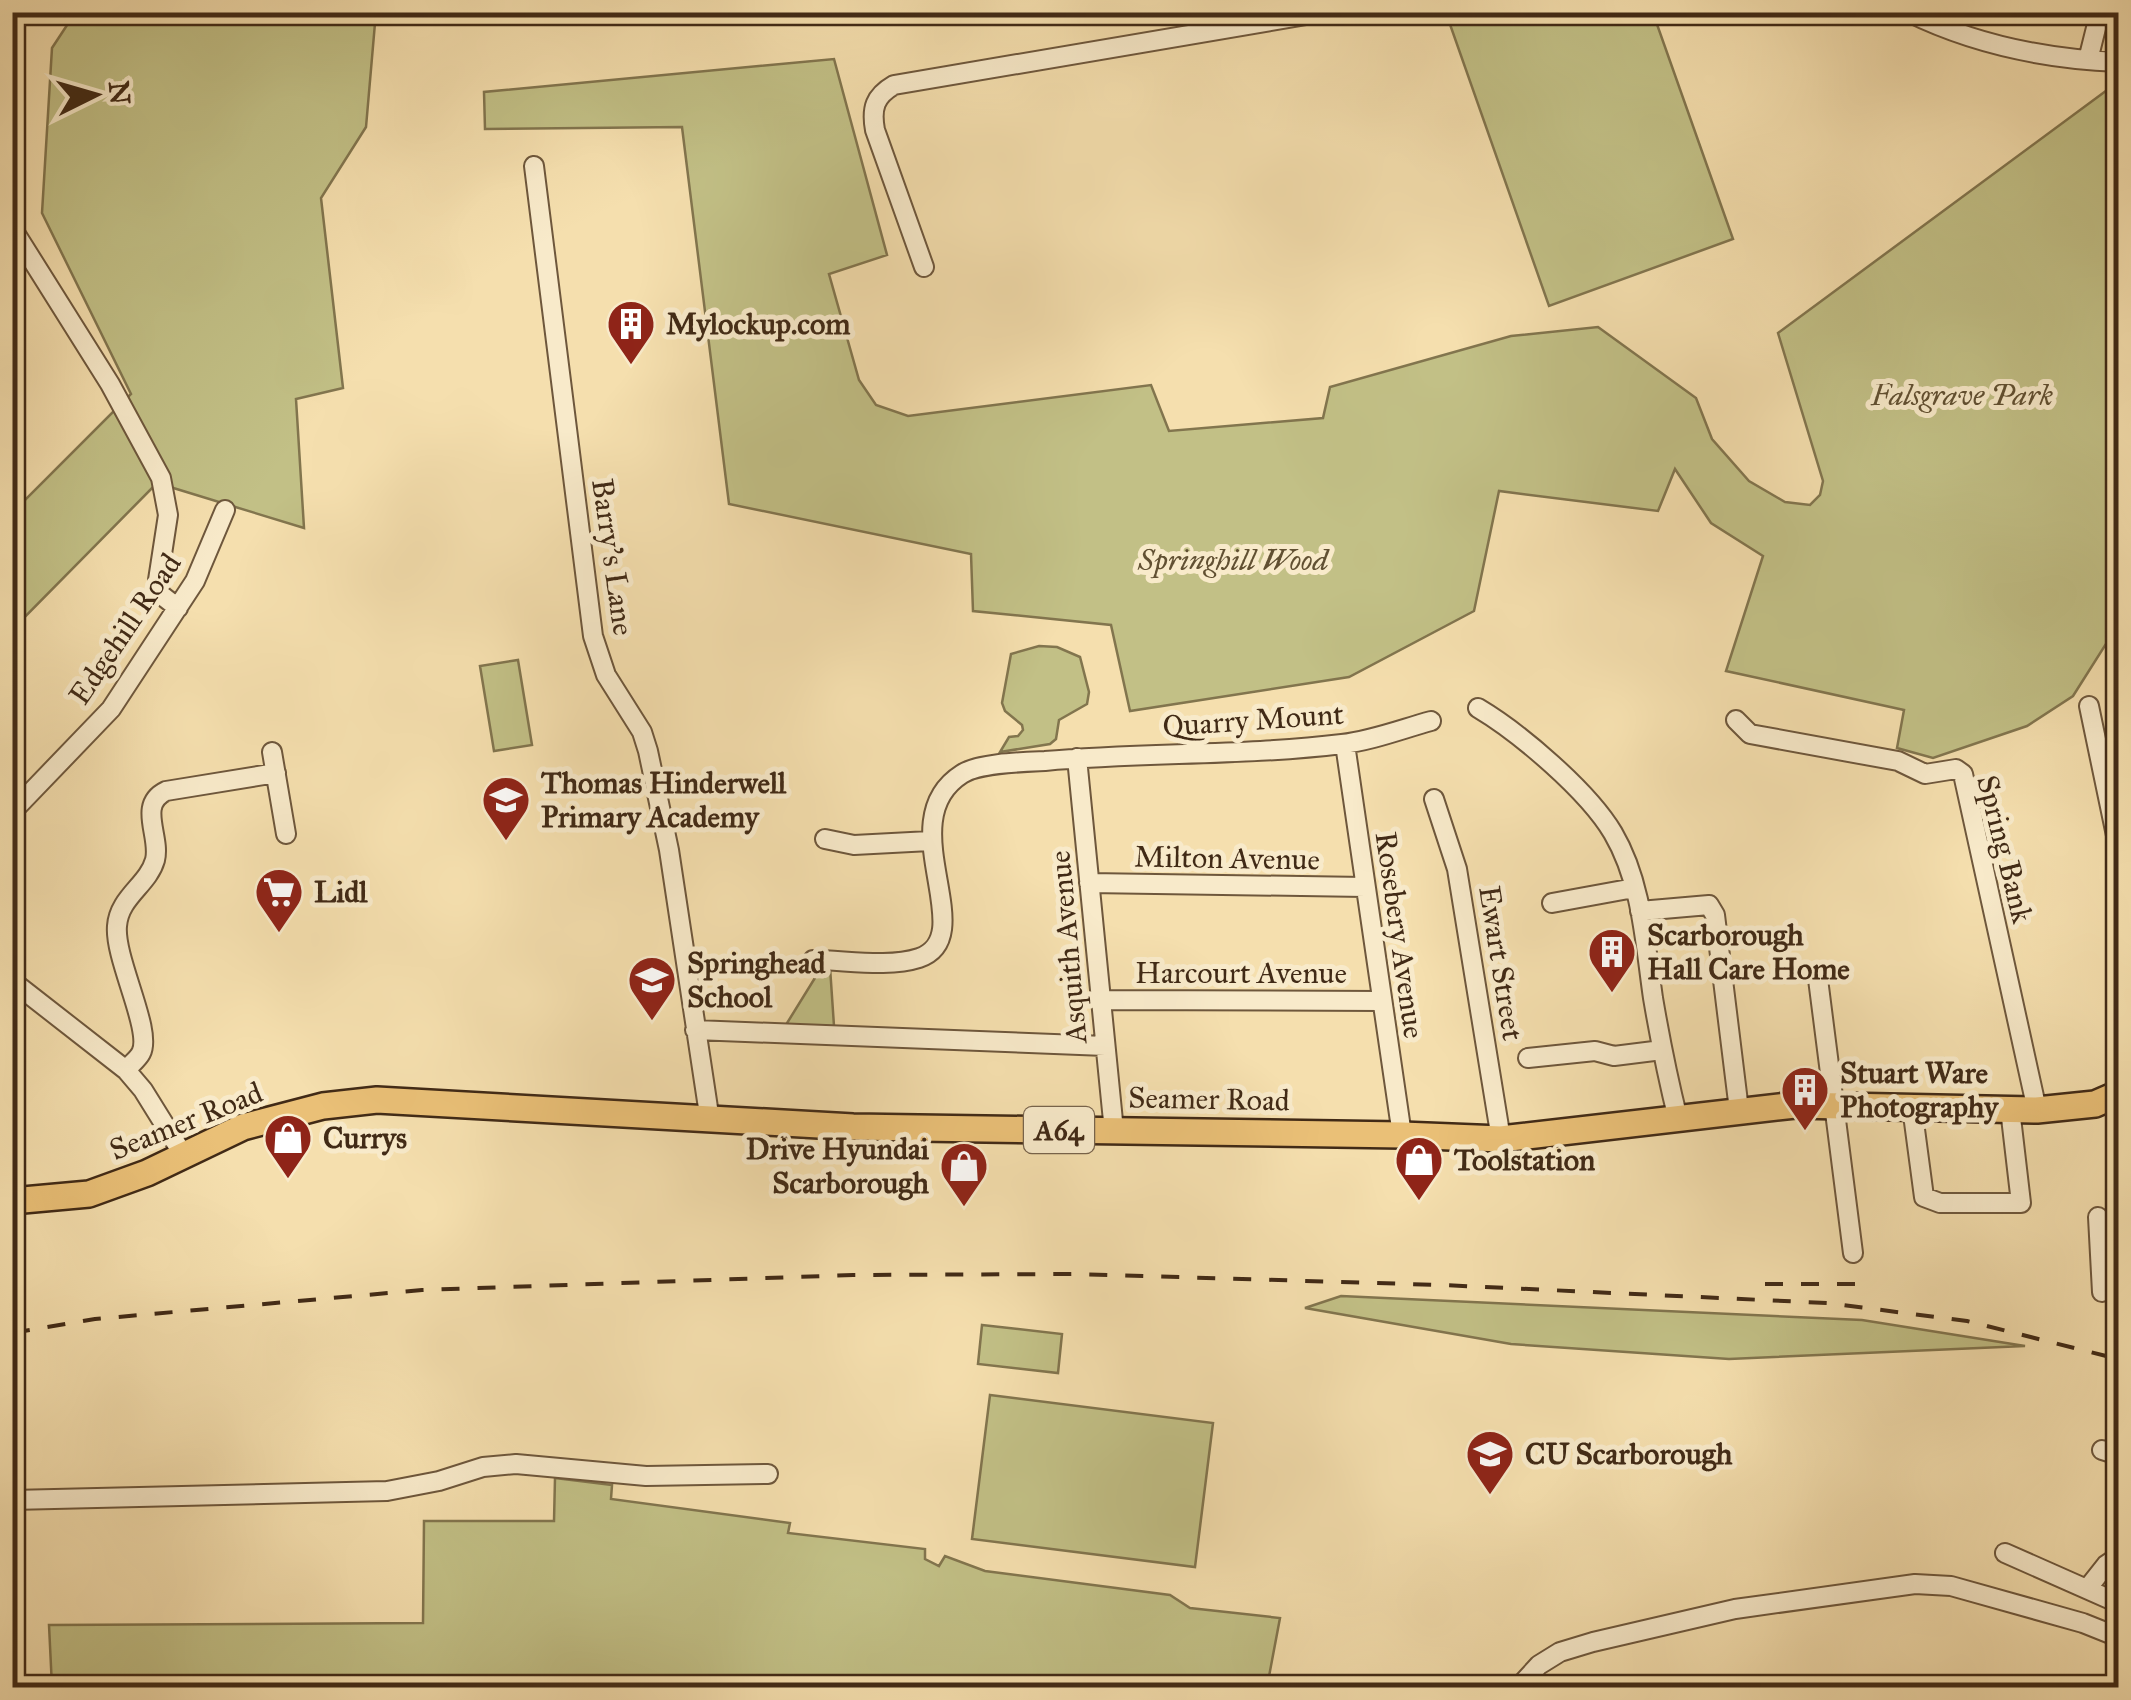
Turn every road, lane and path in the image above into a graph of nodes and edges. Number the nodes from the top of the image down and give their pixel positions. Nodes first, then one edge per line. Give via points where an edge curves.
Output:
1 (1324, 12) edge
2 (1908, 12) edge
3 (2100, 12) edge
4 (2088, 60) junction
5 (2118, 62) edge
6 (534, 166) dead end
7 (12, 228) edge
8 (924, 267) dead end
9 (226, 510) dead end
10 (178, 608) junction
11 (2089, 706) dead end
12 (1478, 708) dead end
13 (1736, 720) dead end
14 (1430, 721) dead end
15 (1344, 744) junction
16 (272, 752) dead end
17 (1077, 758) junction
18 (276, 773) junction
19 (1434, 799) dead end
20 (12, 812) edge
21 (286, 834) dead end
22 (825, 840) dead end
23 (930, 842) junction
24 (2118, 845) edge
25 (1089, 884) junction
26 (1365, 887) junction
27 (1634, 888) junction
28 (1552, 902) dead end
29 (1640, 911) junction
30 (812, 960) dead end
31 (1818, 980) dead end
32 (12, 981) edge
33 (1101, 1000) junction
34 (1382, 1001) junction
35 (695, 1030) junction
36 (1105, 1046) junction
37 (1662, 1050) junction
38 (1528, 1058) dead end
39 (126, 1070) junction
40 (2118, 1094) edge
41 (1832, 1105) junction
42 (1912, 1107) junction
43 (2010, 1109) junction
44 (1739, 1110) junction
45 (2037, 1110) junction
46 (1678, 1119) junction
47 (710, 1121) junction
48 (1114, 1130) junction
49 (1402, 1135) junction
50 (1502, 1139) junction
51 (184, 1156) junction
52 (12, 1202) edge
53 (2098, 1217) dead end
54 (1853, 1253) dead end
55 (2110, 1260) edge
56 (2102, 1292) dead end
57 (768, 1474) dead end
58 (12, 1500) edge
59 (2005, 1553) dead end
60 (2118, 1558) edge
61 (2088, 1589) junction
62 (2118, 1603) edge
63 (2118, 1637) edge
64 (1518, 1688) edge

1 - 8 street via 894,85 874,108 875,130
2 - 4 street via 1975,39
3 - 4 street
4 - 5 street
6 - 35 street, Barry's Lane via 593,636 606,675 648,751
7 - 10 street via 161,478 168,515 158,580 160,594
9 - 10 street, Edgehill Road
10 - 20 street, Edgehill Road via 110,708
11 - 24 street
12 - 27 street via 1580,790 1613,833
13 - 45 street, Spring Bank via 1750,734 1898,761 1925,774 1963,774
14 - 15 street, Quarry Mount
15 - 17 street, Quarry Mount
15 - 26 street, Rosebery Avenue
16 - 18 street
17 - 23 street, Quarry Mount via 963,773 942,794
17 - 25 street, Asquith Avenue
18 - 21 street
18 - 39 street via 154,798 154,863 118,914 116,930 144,1038 141,1054
19 - 50 street, Ewart Street via 1458,869
22 - 23 street
23 - 30 street via 943,916 939,940 923,957
25 - 26 street, Milton Avenue
25 - 33 street, Asquith Avenue
26 - 34 street, Rosebery Avenue
27 - 28 street
27 - 29 street
29 - 37 street
29 - 44 street via 1698,904 1709,905 1715,915
31 - 41 street
32 - 39 street
33 - 34 street, Harcourt Avenue
33 - 36 street, Asquith Avenue
34 - 49 street, Rosebery Avenue
35 - 36 street
35 - 47 street, Barry's Lane
36 - 48 street, Asquith Avenue
37 - 38 street
37 - 46 street
39 - 51 street
40 - 45 highway, Seamer Road / A64 via 2095,1104
41 - 42 highway, Seamer Road / A64
41 - 44 highway, Seamer Road / A64
41 - 54 street
42 - 43 highway, Seamer Road / A64
42 - 43 street via 1924,1197 1940,1203 2021,1203
43 - 45 highway, Seamer Road / A64
44 - 46 highway, Seamer Road / A64
46 - 50 highway, Seamer Road / A64
47 - 48 highway, Seamer Road / A64
47 - 51 highway, Seamer Road / A64 via 377,1100 283,1115
48 - 49 highway, Seamer Road / A64
49 - 50 highway, Seamer Road / A64
51 - 52 highway, Seamer Road / A64 via 88,1194
53 - 55 street
55 - 56 street
57 - 58 street via 646,1476 516,1464 387,1491
59 - 61 street
60 - 61 street
61 - 62 street
63 - 64 street via 1952,1586 1915,1584 1735,1609 1593,1642 1549,1659

